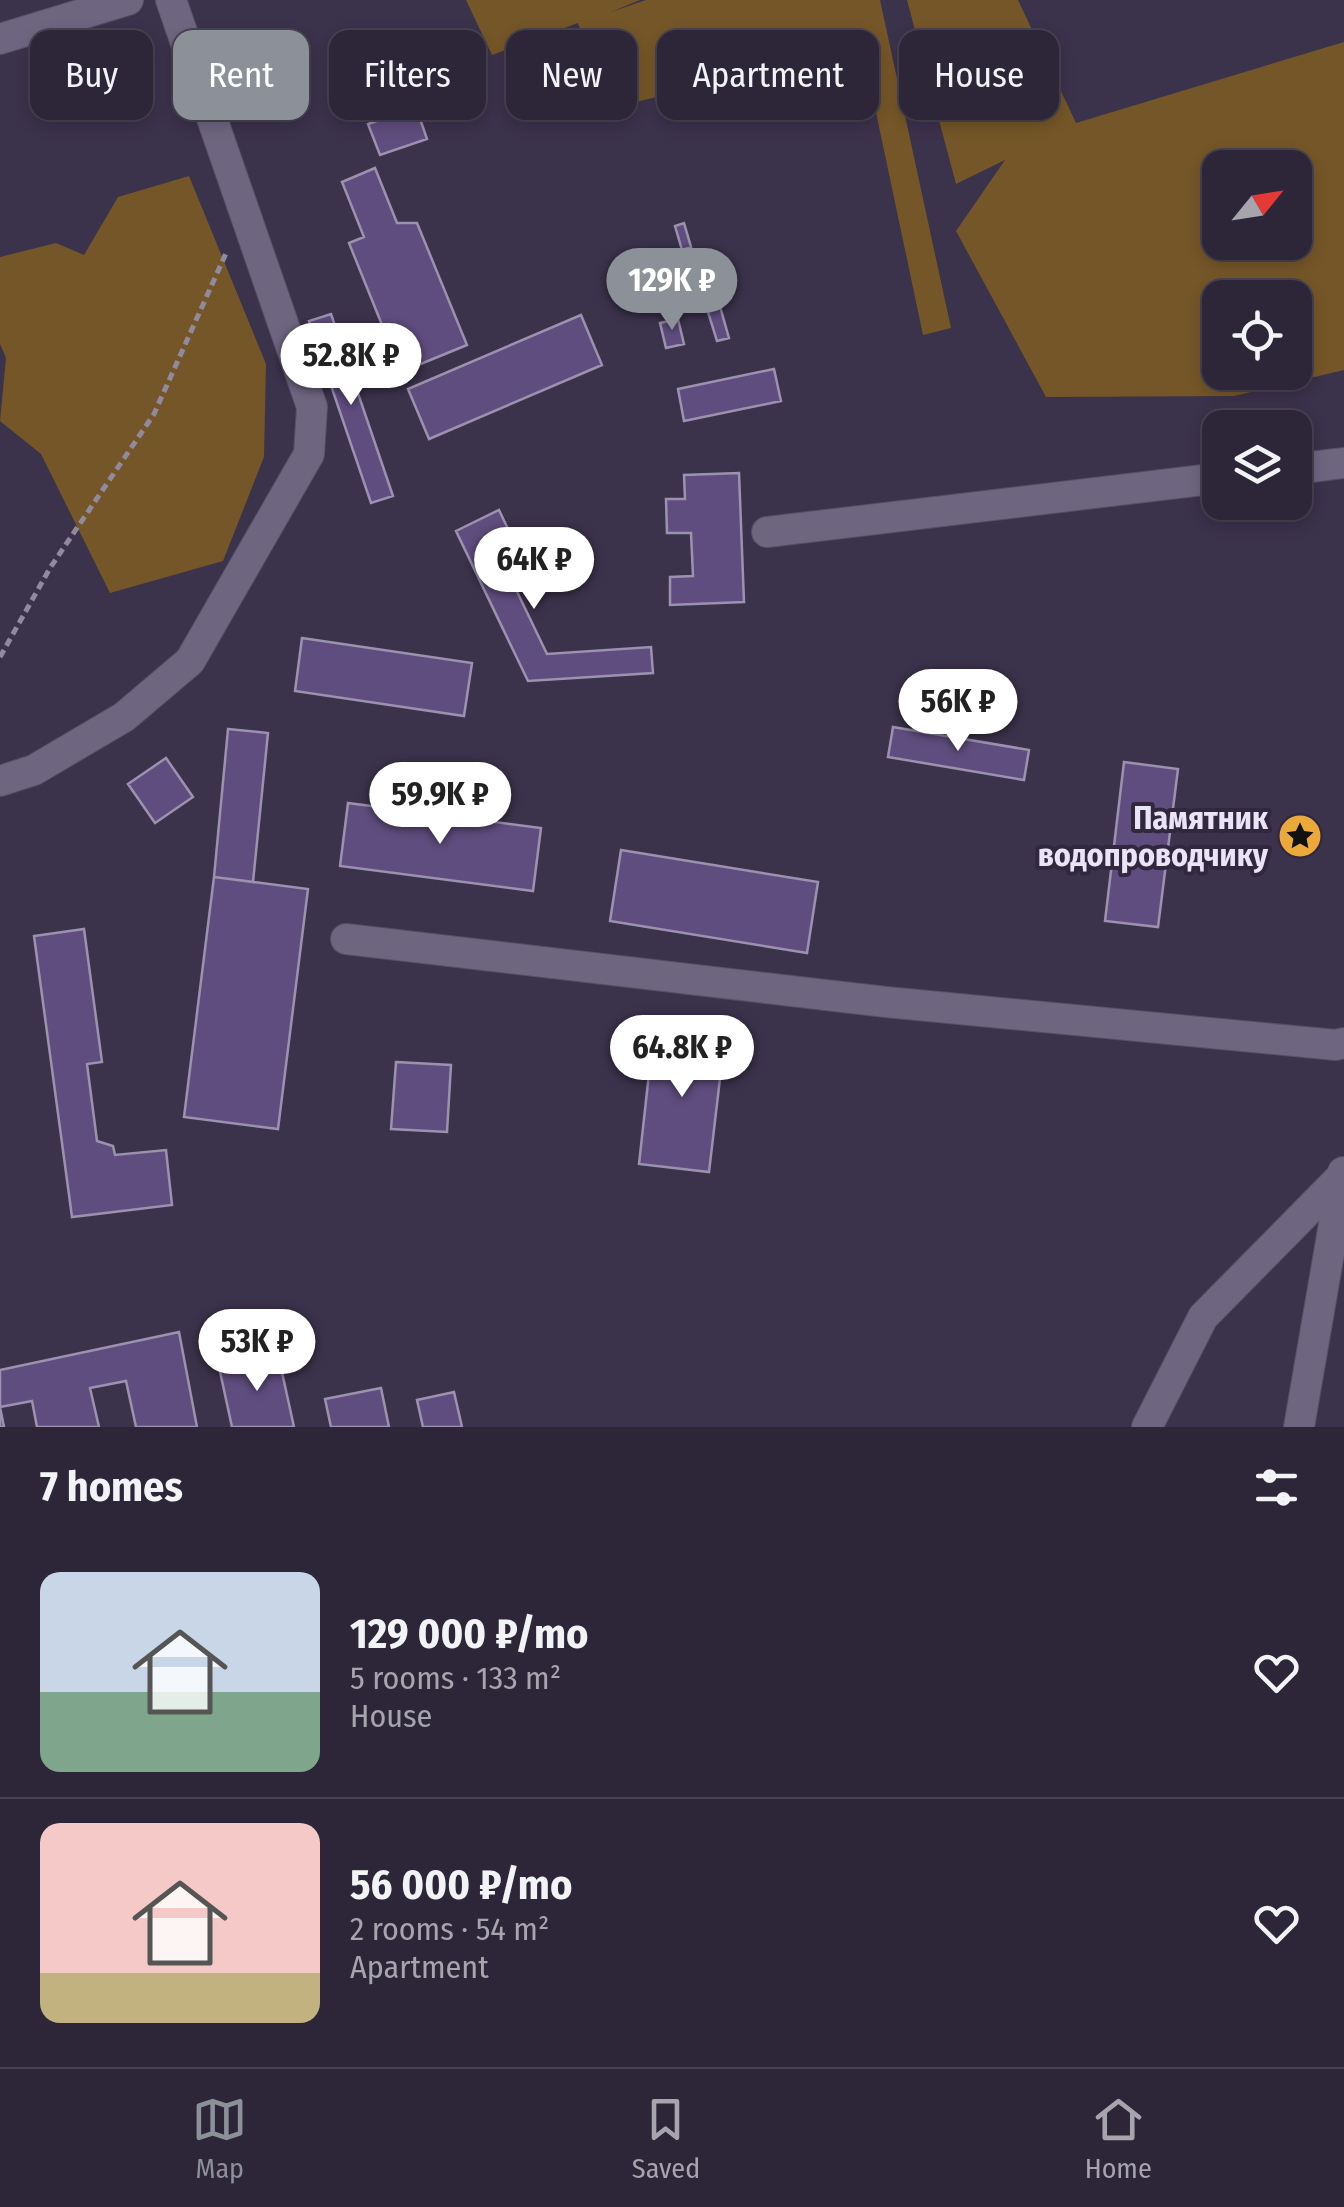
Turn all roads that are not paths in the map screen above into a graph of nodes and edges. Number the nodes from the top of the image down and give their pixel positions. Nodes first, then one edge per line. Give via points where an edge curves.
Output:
1 (128, 0) edge
2 (171, 0) edge
3 (0, 40) edge
4 (1344, 463) edge
5 (1312, 467) edge
6 (1202, 480) edge
7 (768, 532) dead end
8 (0, 782) edge
9 (346, 939) dead end
10 (1344, 1043) edge
11 (1343, 1173) edge
12 (1147, 1427) edge
13 (1299, 1427) edge

1 - 3 street
2 - 8 street via 312,407 309,454 190,661 124,717 34,770
4 - 5 street
6 - 7 street
9 - 10 street via 886,1002
11 - 12 street via 1203,1317
11 - 13 street

